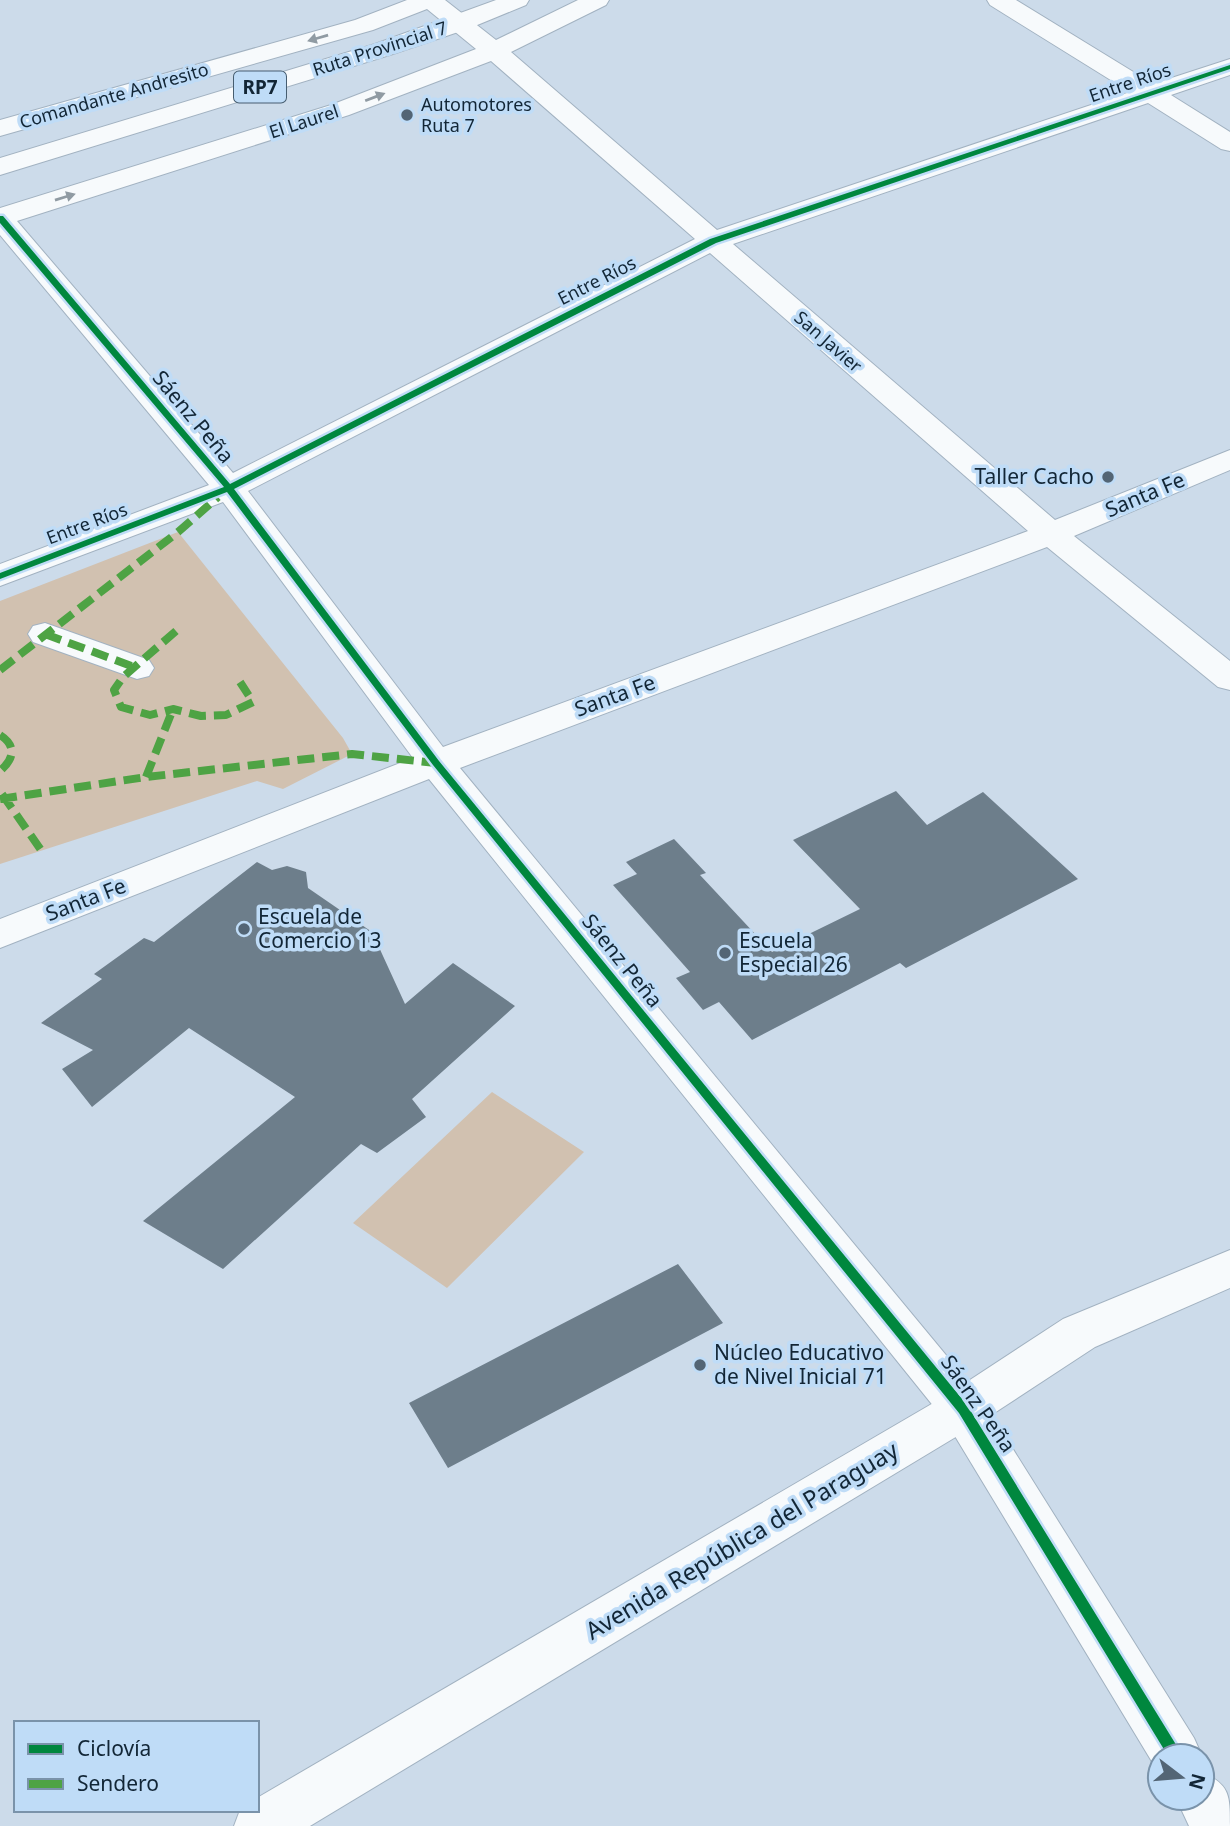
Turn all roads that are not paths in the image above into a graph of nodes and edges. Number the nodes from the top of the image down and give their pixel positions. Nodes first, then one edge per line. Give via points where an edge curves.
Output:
1 (430, 0) edge
2 (517, 0) edge
3 (597, 0) edge
4 (999, 0) edge
5 (461, 23) junction
6 (494, 51) junction
7 (1230, 67) edge
8 (1153, 94) junction
9 (0, 128) edge
10 (1230, 143) edge
11 (0, 167) edge
12 (0, 218) edge
13 (713, 241) junction
14 (1230, 459) edge
15 (229, 488) junction
16 (1051, 534) junction
17 (0, 576) edge
18 (45, 634) dead end
19 (136, 668) dead end
20 (1230, 679) edge
21 (436, 763) junction
22 (0, 934) edge
23 (1230, 1268) edge
24 (963, 1409) junction
25 (1167, 1742) edge
26 (260, 1826) edge

1 - 5 street, San Javier
1 -> 9 street, Comandante Andresito via 364,25
2 - 5 street, Ruta Provincial 7 / RP7
3 - 6 street, El Laurel
4 - 8 street
5 - 6 street, San Javier
5 - 11 street, Ruta Provincial 7 / RP7
12 -> 6 street, El Laurel via 340,110
6 - 13 street, San Javier
7 - 8 street, Entre Ríos
8 - 10 street
8 - 13 street, Entre Ríos
12 - 15 street, Sáenz Peña
13 - 15 street, Entre Ríos
13 - 16 street, San Javier
14 - 16 street, Santa Fe
15 - 17 street, Entre Ríos
15 - 21 street, Sáenz Peña
16 - 20 street, San Javier
16 - 21 street, Santa Fe
18 - 19 street
21 - 22 street, Santa Fe
21 - 24 street, Sáenz Peña
23 - 24 street, Avenida República del Paraguay via 1079,1333
24 - 25 street, Sáenz Peña
24 - 26 street, Avenida República del Paraguay

